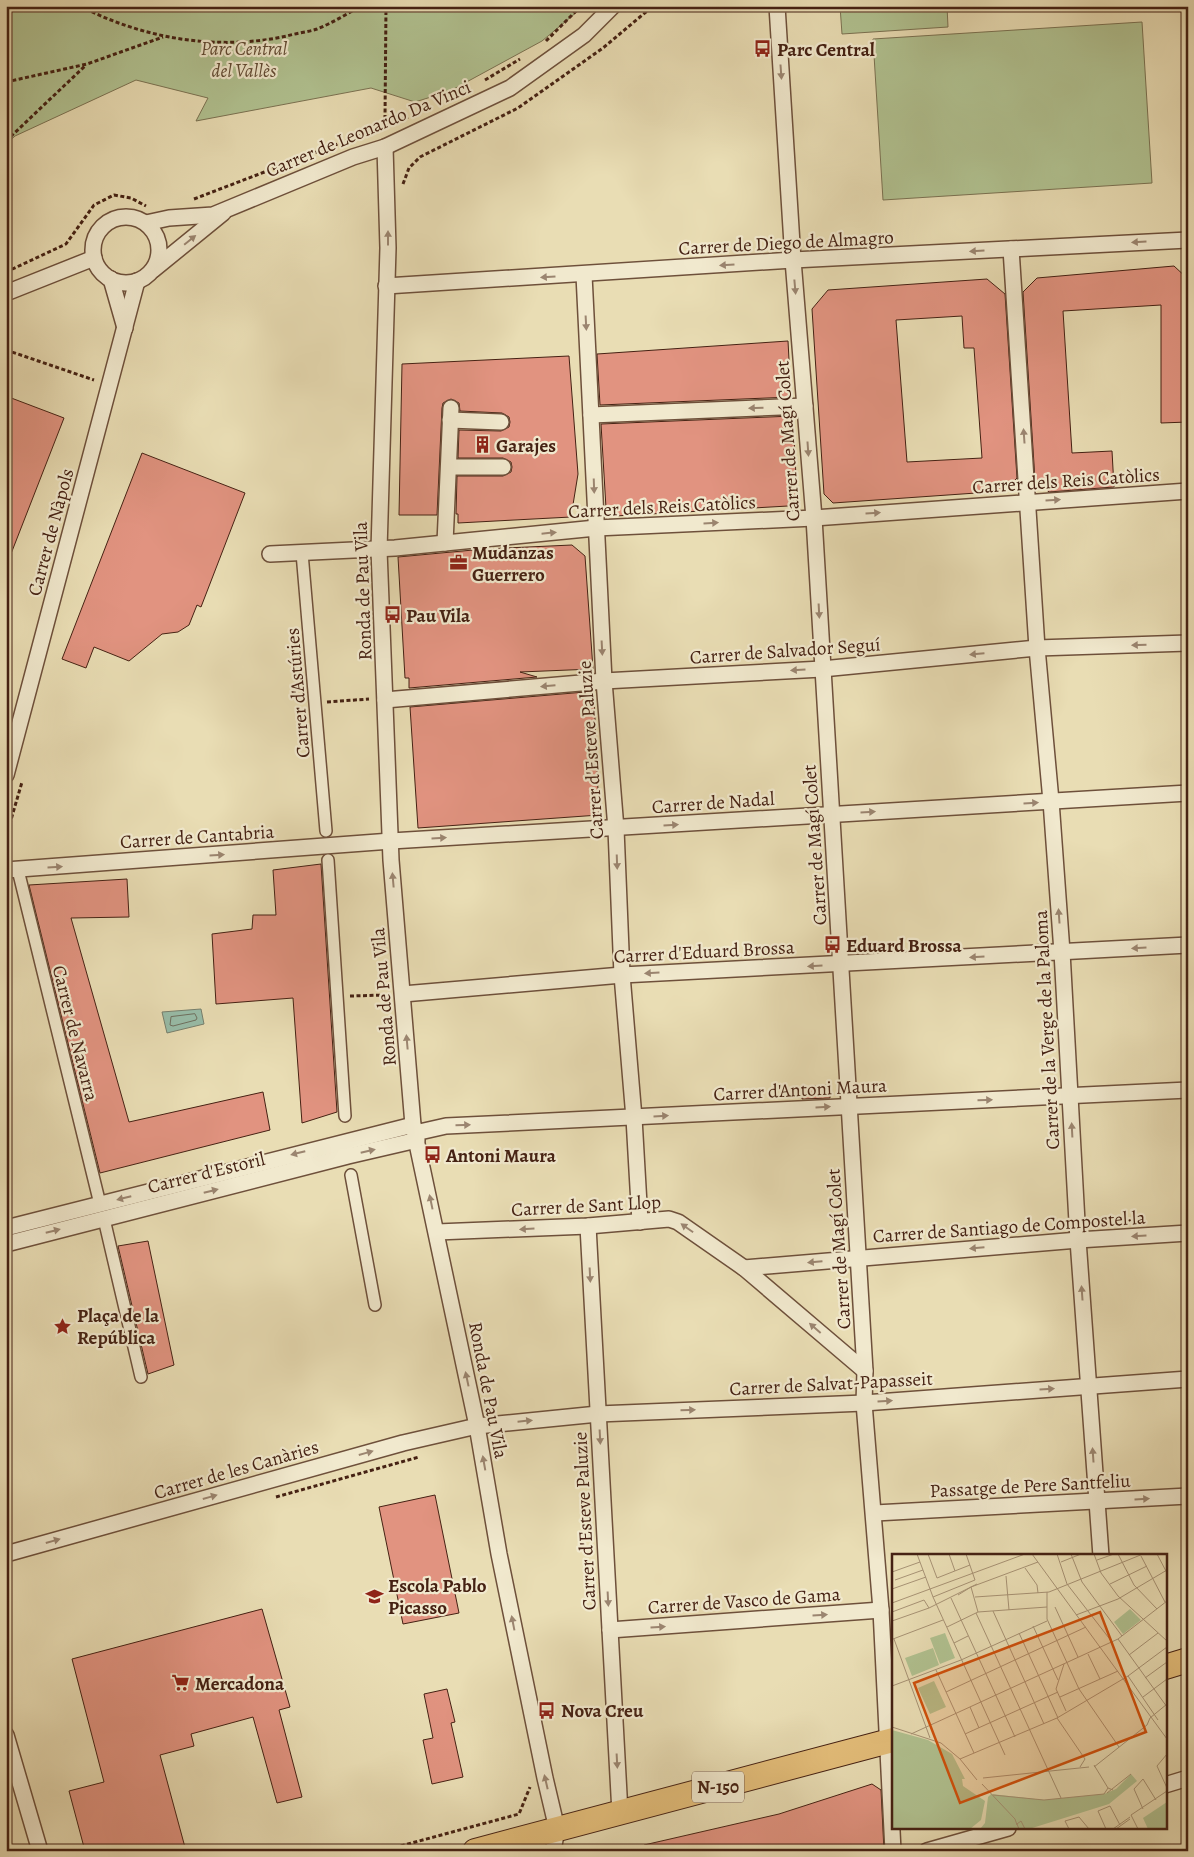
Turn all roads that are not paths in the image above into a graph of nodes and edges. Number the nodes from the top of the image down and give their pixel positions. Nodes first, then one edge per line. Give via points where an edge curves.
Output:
1 (613, 6) edge
2 (777, 6) edge
3 (385, 147) junction
4 (230, 208) junction
5 (146, 223) junction
6 (1188, 240) edge
7 (1011, 249) junction
8 (94, 258) junction
9 (793, 260) junction
10 (152, 271) junction
11 (584, 275) junction
12 (110, 279) junction
13 (137, 281) junction
14 (386, 286) junction
15 (6, 293) edge
16 (125, 328) junction
17 (805, 406) junction
18 (592, 415) junction
19 (501, 422) dead end
20 (448, 467) junction
21 (503, 467) dead end
22 (1188, 491) edge
23 (1028, 502) junction
24 (814, 518) junction
25 (596, 528) junction
26 (445, 543) junction
27 (379, 550) junction
28 (302, 553) junction
29 (270, 554) dead end
30 (1188, 643) edge
31 (1037, 648) junction
32 (822, 669) junction
33 (604, 681) junction
34 (385, 700) junction
35 (6, 775) edge
36 (1188, 792) edge
37 (1051, 801) junction
38 (831, 815) junction
39 (616, 829) junction
40 (326, 831) dead end
41 (390, 841) junction
42 (328, 860) dead end
43 (12, 870) edge
44 (1188, 945) edge
45 (1062, 952) junction
46 (842, 964) junction
47 (622, 975) junction
48 (403, 994) junction
49 (1188, 1090) edge
50 (1070, 1097) junction
51 (848, 1106) junction
52 (345, 1116) dead end
53 (634, 1118) junction
54 (415, 1133) junction
55 (351, 1175) dead end
56 (102, 1212) junction
57 (640, 1222) junction
58 (588, 1226) junction
59 (6, 1228) edge
60 (437, 1232) junction
61 (1188, 1233) edge
62 (1078, 1240) junction
63 (6, 1244) edge
64 (858, 1258) junction
65 (744, 1268) junction
66 (375, 1305) dead end
67 (865, 1371) junction
68 (141, 1376) dead end
69 (1188, 1379) edge
70 (1088, 1386) junction
71 (864, 1403) junction
72 (598, 1414) junction
73 (477, 1426) junction
74 (1188, 1496) edge
75 (1097, 1502) junction
76 (875, 1513) junction
77 (6, 1554) edge
78 (1101, 1554) edge
79 (881, 1610) junction
80 (610, 1630) junction
81 (1188, 1660) edge
82 (1166, 1667) edge
83 (6, 1735) edge
84 (891, 1740) edge
85 (1188, 1778) edge
86 (1166, 1784) edge
87 (892, 1796) edge
88 (620, 1813) junction
89 (893, 1830) edge
90 (1001, 1830) edge
91 (555, 1840) edge
92 (40, 1851) edge
93 (475, 1851) edge
94 (893, 1851) edge
95 (927, 1851) edge

1 - 3 street, Carrer de Leonardo Da Vinci via 584,35 510,88
2 -> 9 street, Carrer de Magí Colet
3 - 4 street, Carrer de Leonardo Da Vinci
14 -> 3 street, Ronda de Pau Vila
4 - 5 street, Carrer de Leonardo Da Vinci via 213,215
10 -> 4 street, Carrer de Leonardo Da Vinci
5 - 8 street via 127,217 108,222 95,238
5 - 10 street via 158,241 157,262
6 -> 7 street, Carrer de Diego de Almagro
7 -> 9 street, Carrer de Diego de Almagro
23 -> 7 street, Carrer de la Verge de la Paloma
8 - 12 street
8 - 15 street
9 -> 11 street, Carrer de Diego de Almagro
9 -> 17 street, Carrer de Magí Colet
10 - 13 street
11 -> 14 street, Carrer de Diego de Almagro
11 -> 18 street, Carrer d'Esteve Paluzie
12 - 13 street via 128,283
12 - 16 street
13 - 16 street, Carrer de Nàpols
14 - 27 street, Ronda de Pau Vila
16 - 35 street, Carrer de Nàpols
17 -> 18 street
17 -> 24 street, Carrer de Magí Colet
18 -> 25 street, Carrer d'Esteve Paluzie
19 - 20 street via 451,414
20 - 21 street
20 - 26 street
23 -> 22 street, Carrer dels Reis Catòlics
24 -> 23 street, Carrer dels Reis Catòlics
23 - 31 street, Carrer de la Verge de la Paloma
25 -> 24 street, Carrer dels Reis Catòlics
24 -> 32 street, Carrer de Magí Colet
26 -> 25 street, Carrer dels Reis Catòlics
25 -> 33 street, Carrer d'Esteve Paluzie
26 - 27 street, Carrer dels Reis Catòlics
27 - 28 street, Carrer dels Reis Catòlics
27 - 34 street, Ronda de Pau Vila
28 - 29 street, Carrer dels Reis Catòlics
28 - 40 street, Carrer d'Astúries
30 -> 31 street, Carrer de Salvador Seguí
31 -> 32 street, Carrer de Salvador Seguí
31 - 37 street, Carrer de la Verge de la Paloma
32 -> 33 street, Carrer de Salvador Seguí
32 - 38 street, Carrer de Magí Colet
33 -> 34 street, Carrer de Salvador Seguí
33 - 39 street, Carrer d'Esteve Paluzie
34 - 41 street, Ronda de Pau Vila
36 - 37 street, Carrer de Nadal
38 -> 37 street, Carrer de Nadal
45 -> 37 street, Carrer de la Verge de la Paloma
39 -> 38 street, Carrer de Nadal
38 - 46 street, Carrer de Magí Colet
41 -> 39 street, Carrer de Nadal
39 -> 47 street, Carrer d'Esteve Paluzie
43 -> 41 street, Carrer de Cantabria
48 -> 41 street, Ronda de Pau Vila
42 - 52 street
43 - 56 street, Carrer de Navarra
44 -> 45 street, Carrer d'Eduard Brossa
45 -> 46 street, Carrer d'Eduard Brossa
45 - 50 street, Carrer de la Verge de la Paloma
46 -> 47 street, Carrer d'Eduard Brossa
46 - 51 street, Carrer de Magí Colet
47 - 48 street, Carrer d'Eduard Brossa
47 - 53 street, Carrer d'Esteve Paluzie
54 -> 48 street, Ronda de Pau Vila
49 - 50 street, Carrer d'Antoni Maura
51 -> 50 street, Carrer d'Antoni Maura
62 -> 50 street, Carrer de la Verge de la Paloma
53 -> 51 street, Carrer d'Antoni Maura
51 - 64 street, Carrer de Magí Colet
54 -> 53 street, Carrer d'Antoni Maura via 446,1126
53 - 57 street, Carrer d'Esteve Paluzie
54 - 56 street, Carrer d'Estoril via 348,1156
60 -> 54 street, Ronda de Pau Vila
55 - 66 street
56 - 59 street, Carrer d'Estoril
63 -> 56 street, Carrer d'Estoril
56 - 68 street, Carrer de Navarra
57 - 58 street, Carrer de Sant Llop
65 -> 57 street, Carrer de Sant Llop via 669,1218
58 -> 60 street, Carrer de Sant Llop
58 -> 72 street, Carrer d'Esteve Paluzie
73 -> 60 street, Ronda de Pau Vila
61 -> 62 street, Carrer de Santiago de Compostel·la
62 -> 64 street, Carrer de Santiago de Compostel·la
70 -> 62 street, Carrer de la Verge de la Paloma
64 -> 65 street, Carrer de Santiago de Compostel·la
64 - 67 street, Carrer de Magí Colet
67 -> 65 street, Carrer de Sant Llop
67 - 71 street, Carrer de Magí Colet
69 - 70 street, Carrer de Salvat-Papasseit
71 -> 70 street, Carrer de Salvat-Papasseit
75 -> 70 street, Carrer de la Verge de la Paloma
72 -> 71 street, Carrer de Salvat-Papasseit
71 - 76 street, Carrer de Magí Colet
73 -> 72 street, Carrer de Salvat-Papasseit
72 -> 80 street, Carrer d'Esteve Paluzie
77 -> 73 street, Carrer de les Canàries via 403,1443
91 -> 73 street, Ronda de Pau Vila
75 -> 74 street, Passatge de Pere Santfeliu
75 - 76 street, Passatge de Pere Santfeliu
75 - 78 street, Carrer de la Verge de la Paloma
76 - 79 street, Carrer de Magí Colet
80 -> 79 street, Carrer de Vasco de Gama
79 - 84 street, Carrer de Magí Colet
80 -> 88 street, Carrer d'Esteve Paluzie
81 - 82 main road
83 - 92 street
84 - 87 street, Carrer de Magí Colet
84 - 88 main road, N-150
85 - 86 street
88 - 91 main road, N-150
89 - 94 street, Carrer de Magí Colet
90 - 95 street
91 - 93 main road, N-150

